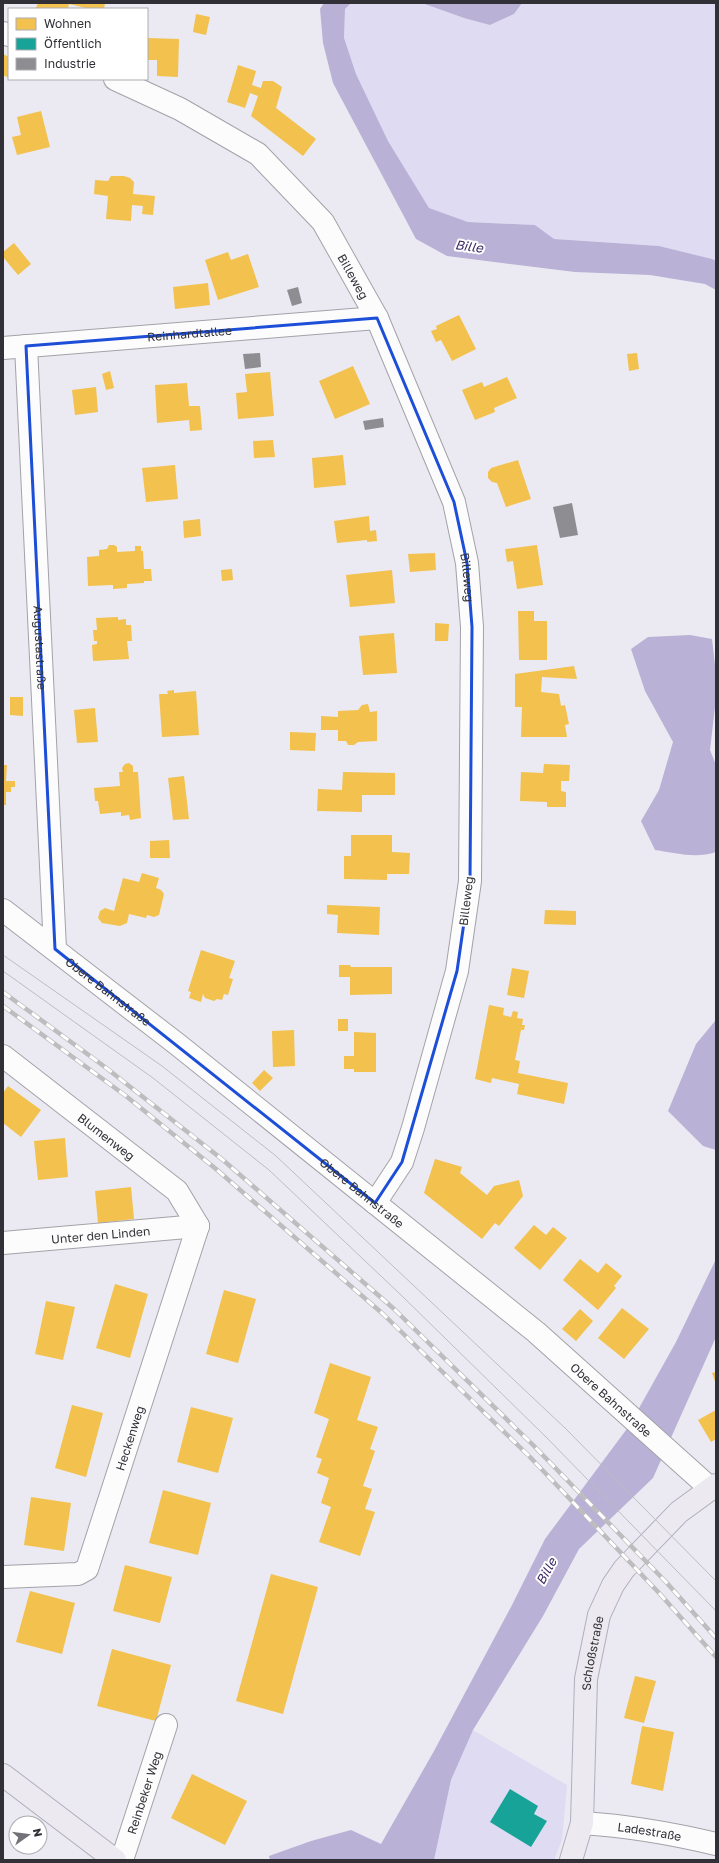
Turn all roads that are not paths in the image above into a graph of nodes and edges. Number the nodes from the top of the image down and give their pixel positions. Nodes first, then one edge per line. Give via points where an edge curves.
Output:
1 (117, 80) edge
2 (377, 318) junction
3 (26, 346) junction
4 (3, 348) edge
5 (3, 910) edge
6 (55, 949) junction
7 (3, 1056) edge
8 (375, 1203) junction
9 (198, 1226) junction
10 (3, 1243) edge
11 (713, 1487) edge
12 (3, 1577) edge
13 (166, 1725) dead end
14 (3, 1774) edge
15 (582, 1824) junction
16 (716, 1844) edge
17 (115, 1860) edge
18 (122, 1860) edge
19 (571, 1860) edge

1 - 2 street, Billeweg via 180,109 258,154 323,222
2 - 3 street, Reinhardtallee
2 - 8 street, Billeweg via 454,502 467,563 472,627 470,881 457,971 402,1162
3 - 4 street, Reinhardtallee
3 - 6 street, Augustastraße
5 - 6 street, Obere Bahnstraße
6 - 8 street, Obere Bahnstraße
7 - 9 street, Blumenweg via 177,1191
8 - 11 street, Obere Bahnstraße via 536,1332 681,1462
9 - 10 street, Unter den Linden
9 - 12 street, Heckenweg via 87,1569 78,1574
11 - 15 main road, Schloßstraße via 679,1512 624,1569 613,1585 599,1615 586,1679
13 - 18 street, Reinbeker Weg
14 - 17 main road
15 - 16 street, Ladestraße via 622,1825
15 - 19 main road, Schloßstraße

